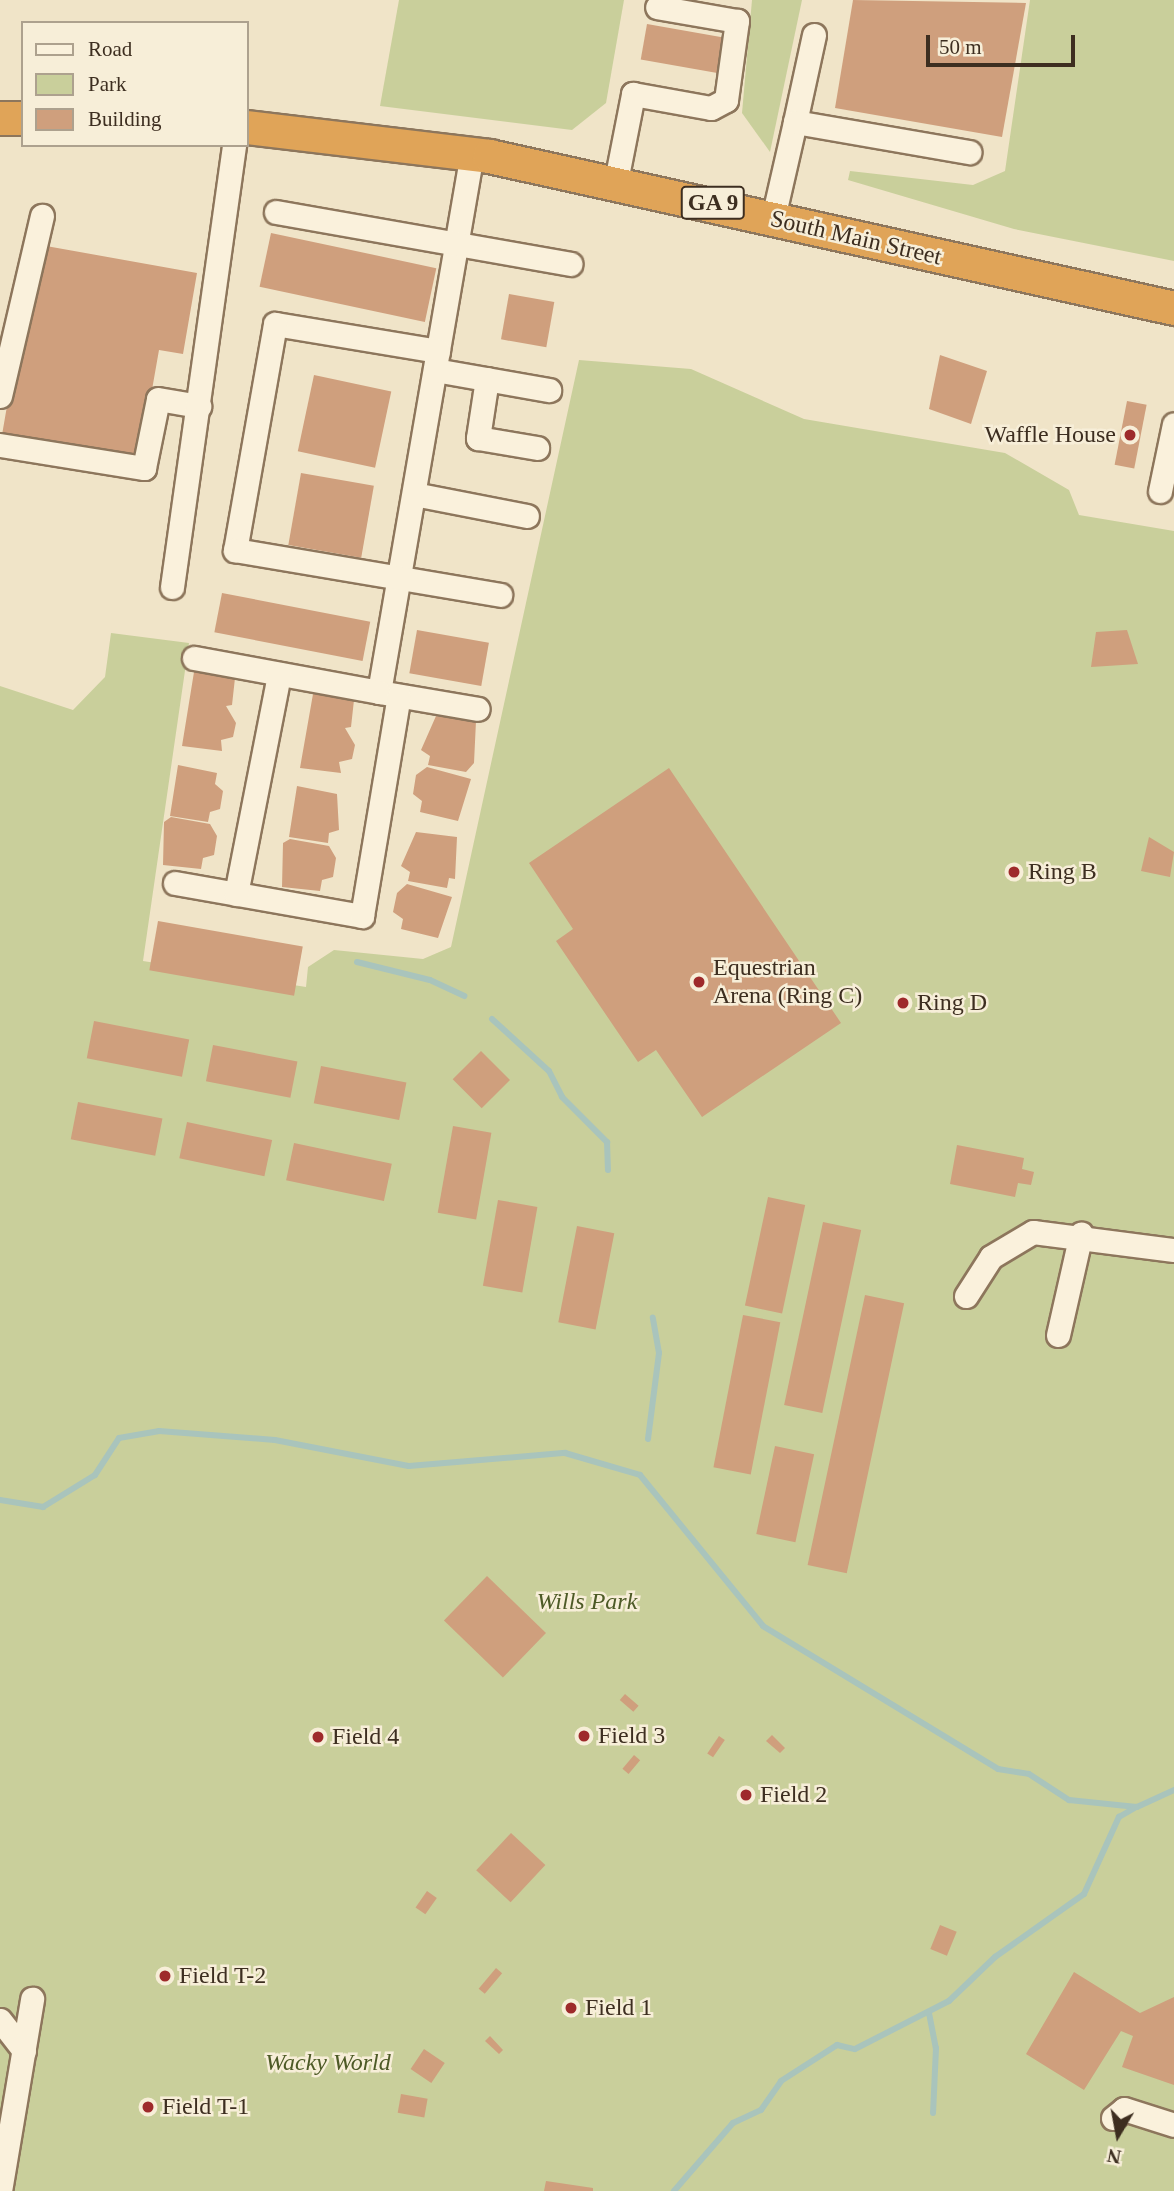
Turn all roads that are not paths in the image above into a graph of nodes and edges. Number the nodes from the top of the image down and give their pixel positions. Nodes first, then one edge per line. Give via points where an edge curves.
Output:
1 (657, 7) dead end
2 (814, 35) dead end
3 (0, 118) edge
4 (21, 118) edge
5 (795, 122) junction
6 (248, 127) edge
7 (234, 147) edge
8 (969, 152) dead end
9 (472, 153) junction
10 (616, 181) junction
11 (276, 212) dead end
12 (42, 216) dead end
13 (773, 218) junction
14 (457, 244) junction
15 (570, 264) dead end
16 (1174, 308) edge
17 (437, 360) junction
18 (487, 379) junction
19 (549, 390) dead end
20 (1, 402) edge
21 (199, 406) junction
22 (1174, 424) edge
23 (0, 445) edge
24 (537, 448) dead end
25 (1160, 491) dead end
26 (414, 494) junction
27 (527, 516) dead end
28 (399, 578) junction
29 (172, 587) dead end
30 (500, 595) dead end
31 (194, 658) dead end
32 (279, 674) junction
33 (389, 694) junction
34 (478, 709) dead end
35 (175, 883) dead end
36 (236, 894) junction
37 (1081, 1234) junction
38 (1174, 1250) edge
39 (966, 1296) dead end
40 (1058, 1335) dead end
41 (32, 1999) dead end
42 (0, 2020) edge
43 (24, 2051) junction
44 (1113, 2118) dead end
45 (1174, 2125) edge
46 (0, 2191) edge

1 - 10 lane via 737,21 726,100 711,108 633,94
2 - 5 lane
3 - 4 highway
5 - 8 lane
5 - 13 lane
6 - 9 highway, South Main Street / GA 9
7 - 21 lane
9 - 10 highway, South Main Street / GA 9
9 - 14 lane
10 - 13 highway, South Main Street / GA 9
11 - 14 lane
12 - 20 lane
13 - 16 highway, South Main Street / GA 9
14 - 15 lane
14 - 17 lane
17 - 18 lane
17 - 26 lane
17 - 28 lane via 275,324 237,537 235,550
18 - 19 lane
18 - 24 lane via 478,438
21 - 23 lane via 158,399 144,468
21 - 29 lane
22 - 25 lane
26 - 27 lane
26 - 28 lane
28 - 30 lane
28 - 33 lane
31 - 32 lane
32 - 33 lane
32 - 36 lane
33 - 34 lane
33 - 36 lane via 362,916
35 - 36 lane
37 - 38 lane
37 - 39 lane via 1021,1235 991,1256
37 - 40 lane
41 - 43 lane
42 - 43 lane
43 - 46 lane
44 - 45 lane via 1124,2109

